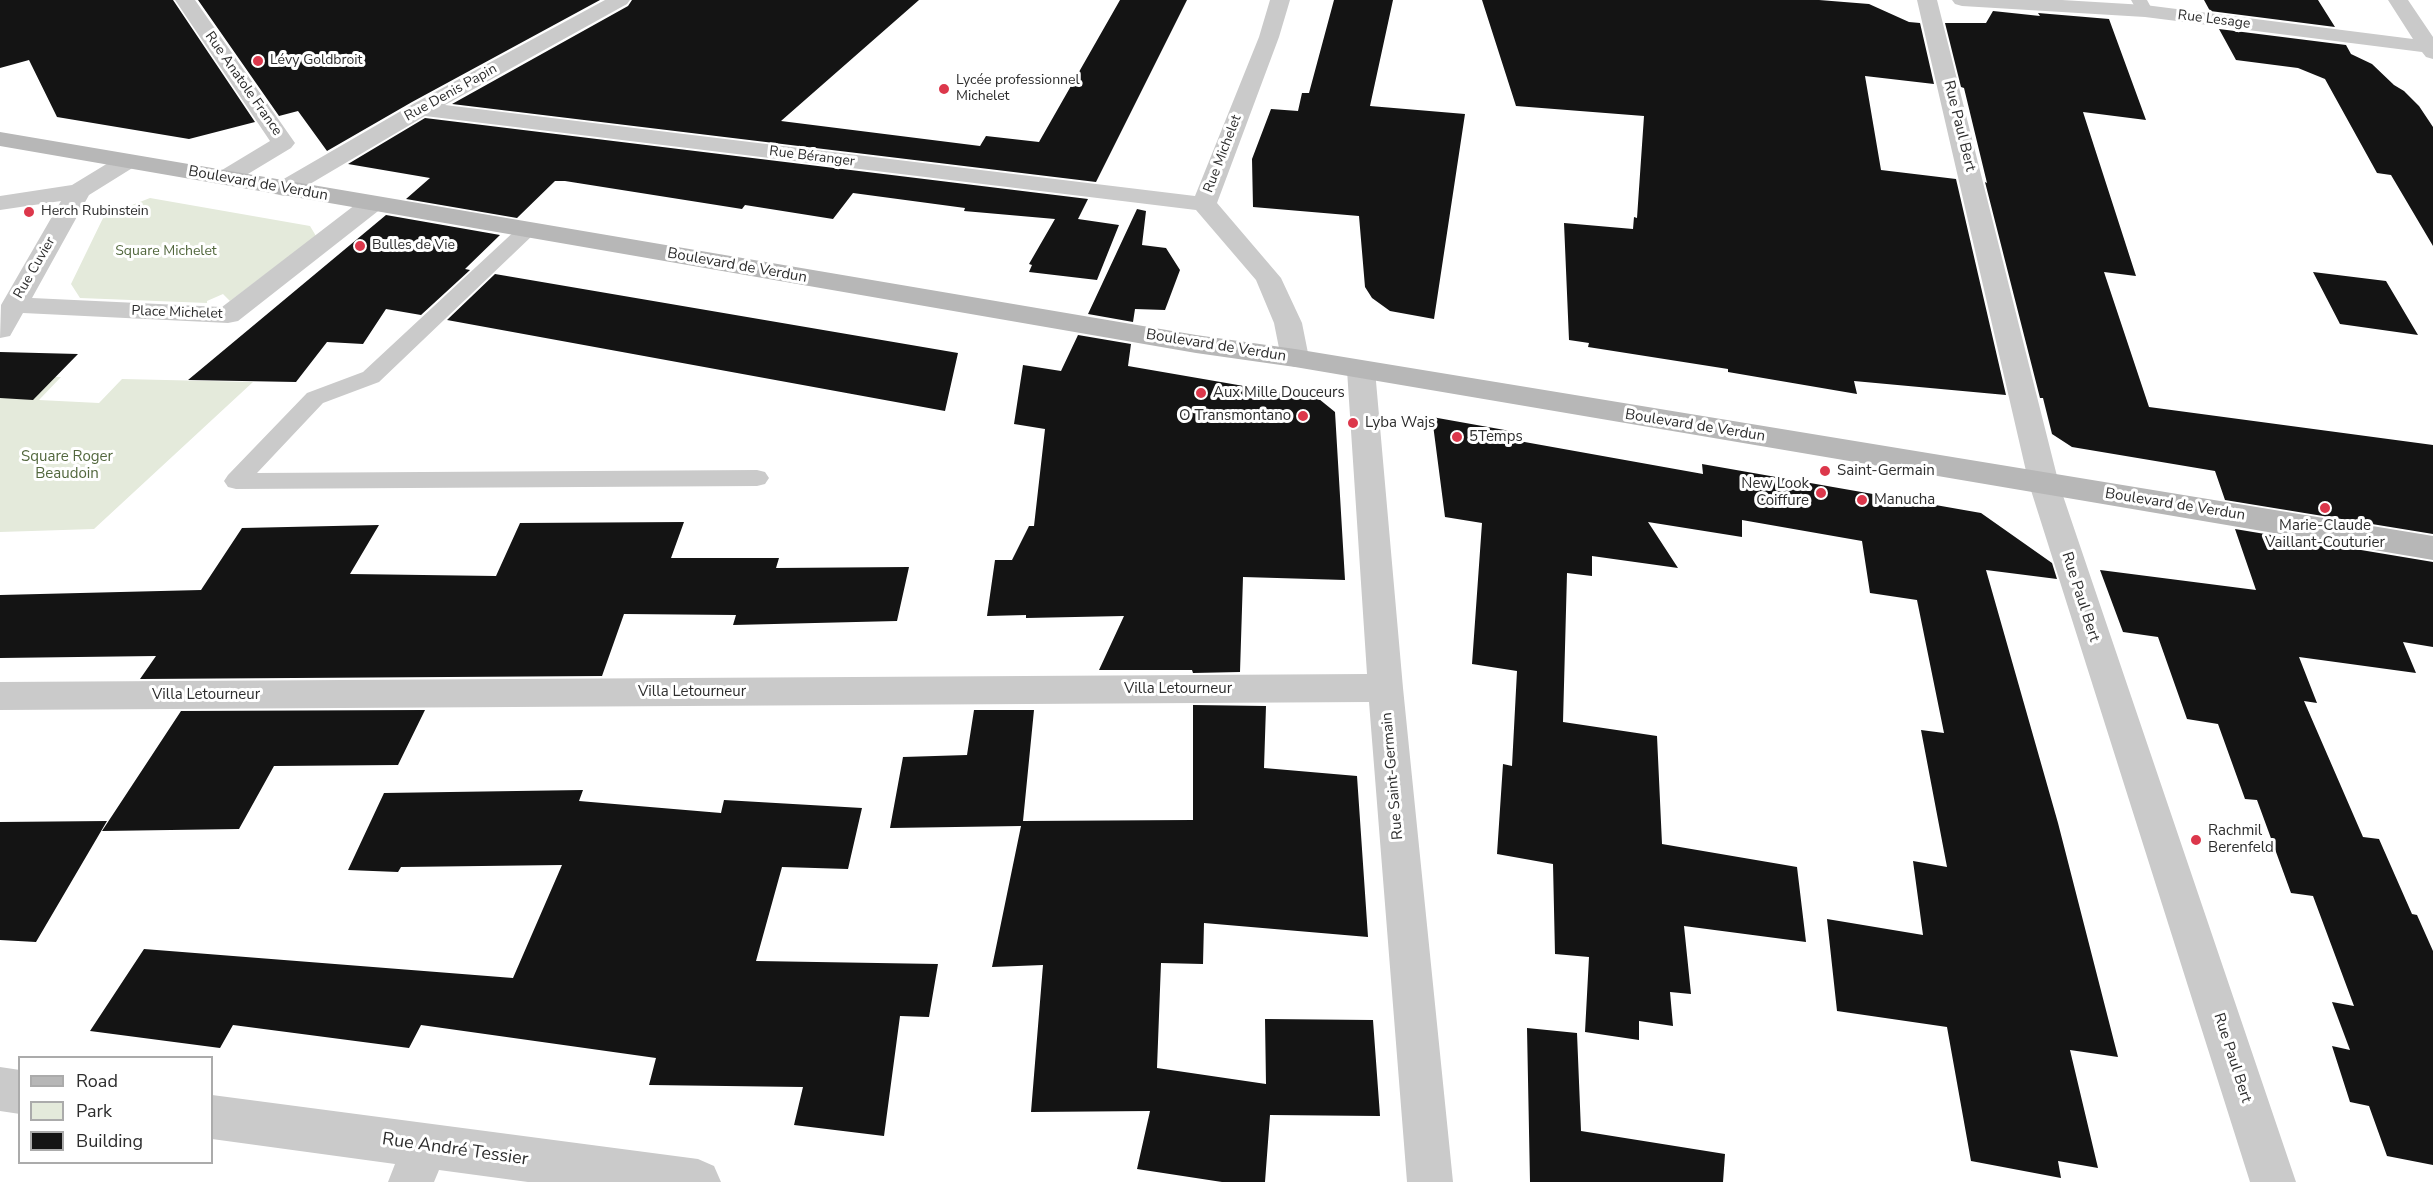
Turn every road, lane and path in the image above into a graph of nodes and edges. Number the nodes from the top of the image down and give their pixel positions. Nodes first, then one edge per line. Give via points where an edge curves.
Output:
1 (185, 0) edge
2 (620, 0) edge
3 (1280, 0) edge
4 (1927, 0) edge
5 (1962, 0) edge
6 (2398, 0) edge
7 (2142, 6) edge
8 (2431, 50) edge
9 (421, 109) junction
10 (374, 137) junction
11 (0, 140) edge
12 (302, 144) junction
13 (126, 162) junction
14 (225, 178) junction
15 (284, 189) junction
16 (79, 191) junction
17 (0, 203) edge
18 (373, 203) junction
19 (1204, 204) junction
20 (526, 231) junction
21 (14, 305) junction
22 (0, 330) edge
23 (1295, 358) junction
24 (1361, 370) junction
25 (757, 478) dead end
26 (2043, 484) junction
27 (2433, 548) edge
28 (1385, 688) junction
29 (0, 696) edge
30 (0, 1089) edge
31 (18, 1092) edge
32 (213, 1117) edge
33 (419, 1164) edge
34 (698, 1182) edge
35 (1430, 1182) edge
36 (2273, 1182) edge

1 - 12 street, Rue Anatole France
2 - 9 street, Rue Denis Papin
3 - 19 street, Rue Michelet
4 - 26 street, Rue Paul Bert
5 - 7 street, Rue Lesage
6 - 8 street
7 - 8 street, Rue Lesage
9 - 10 street, Rue Denis Papin
9 - 19 street, Rue Béranger
10 - 12 street
10 - 15 street, Rue Denis Papin
11 - 13 street, Boulevard de Verdun
12 - 14 street, Rue Anatole France
13 - 14 street, Boulevard de Verdun
13 - 16 street, Rue Cuvier
14 - 15 street, Boulevard de Verdun
15 - 18 street, Boulevard de Verdun
16 - 17 street
16 - 21 street, Rue Cuvier
18 - 20 street, Boulevard de Verdun
18 - 21 street, Place Michelet via 228,315
19 - 23 street, Rue Michelet via 1268,278 1288,323
20 - 23 street, Boulevard de Verdun
20 - 25 lane via 371,377 315,398 236,481
21 - 22 street, Rue Cuvier
23 - 24 street, Boulevard de Verdun
24 - 26 street, Boulevard de Verdun
24 - 28 street, Rue Saint-Germain
26 - 27 street, Boulevard de Verdun
26 - 36 street, Rue Paul Bert
28 - 29 street, Villa Letourneur
28 - 35 street, Rue Saint-Germain
30 - 31 street
32 - 33 street, Rue André Tessier
33 - 34 street, Rue André Tessier

